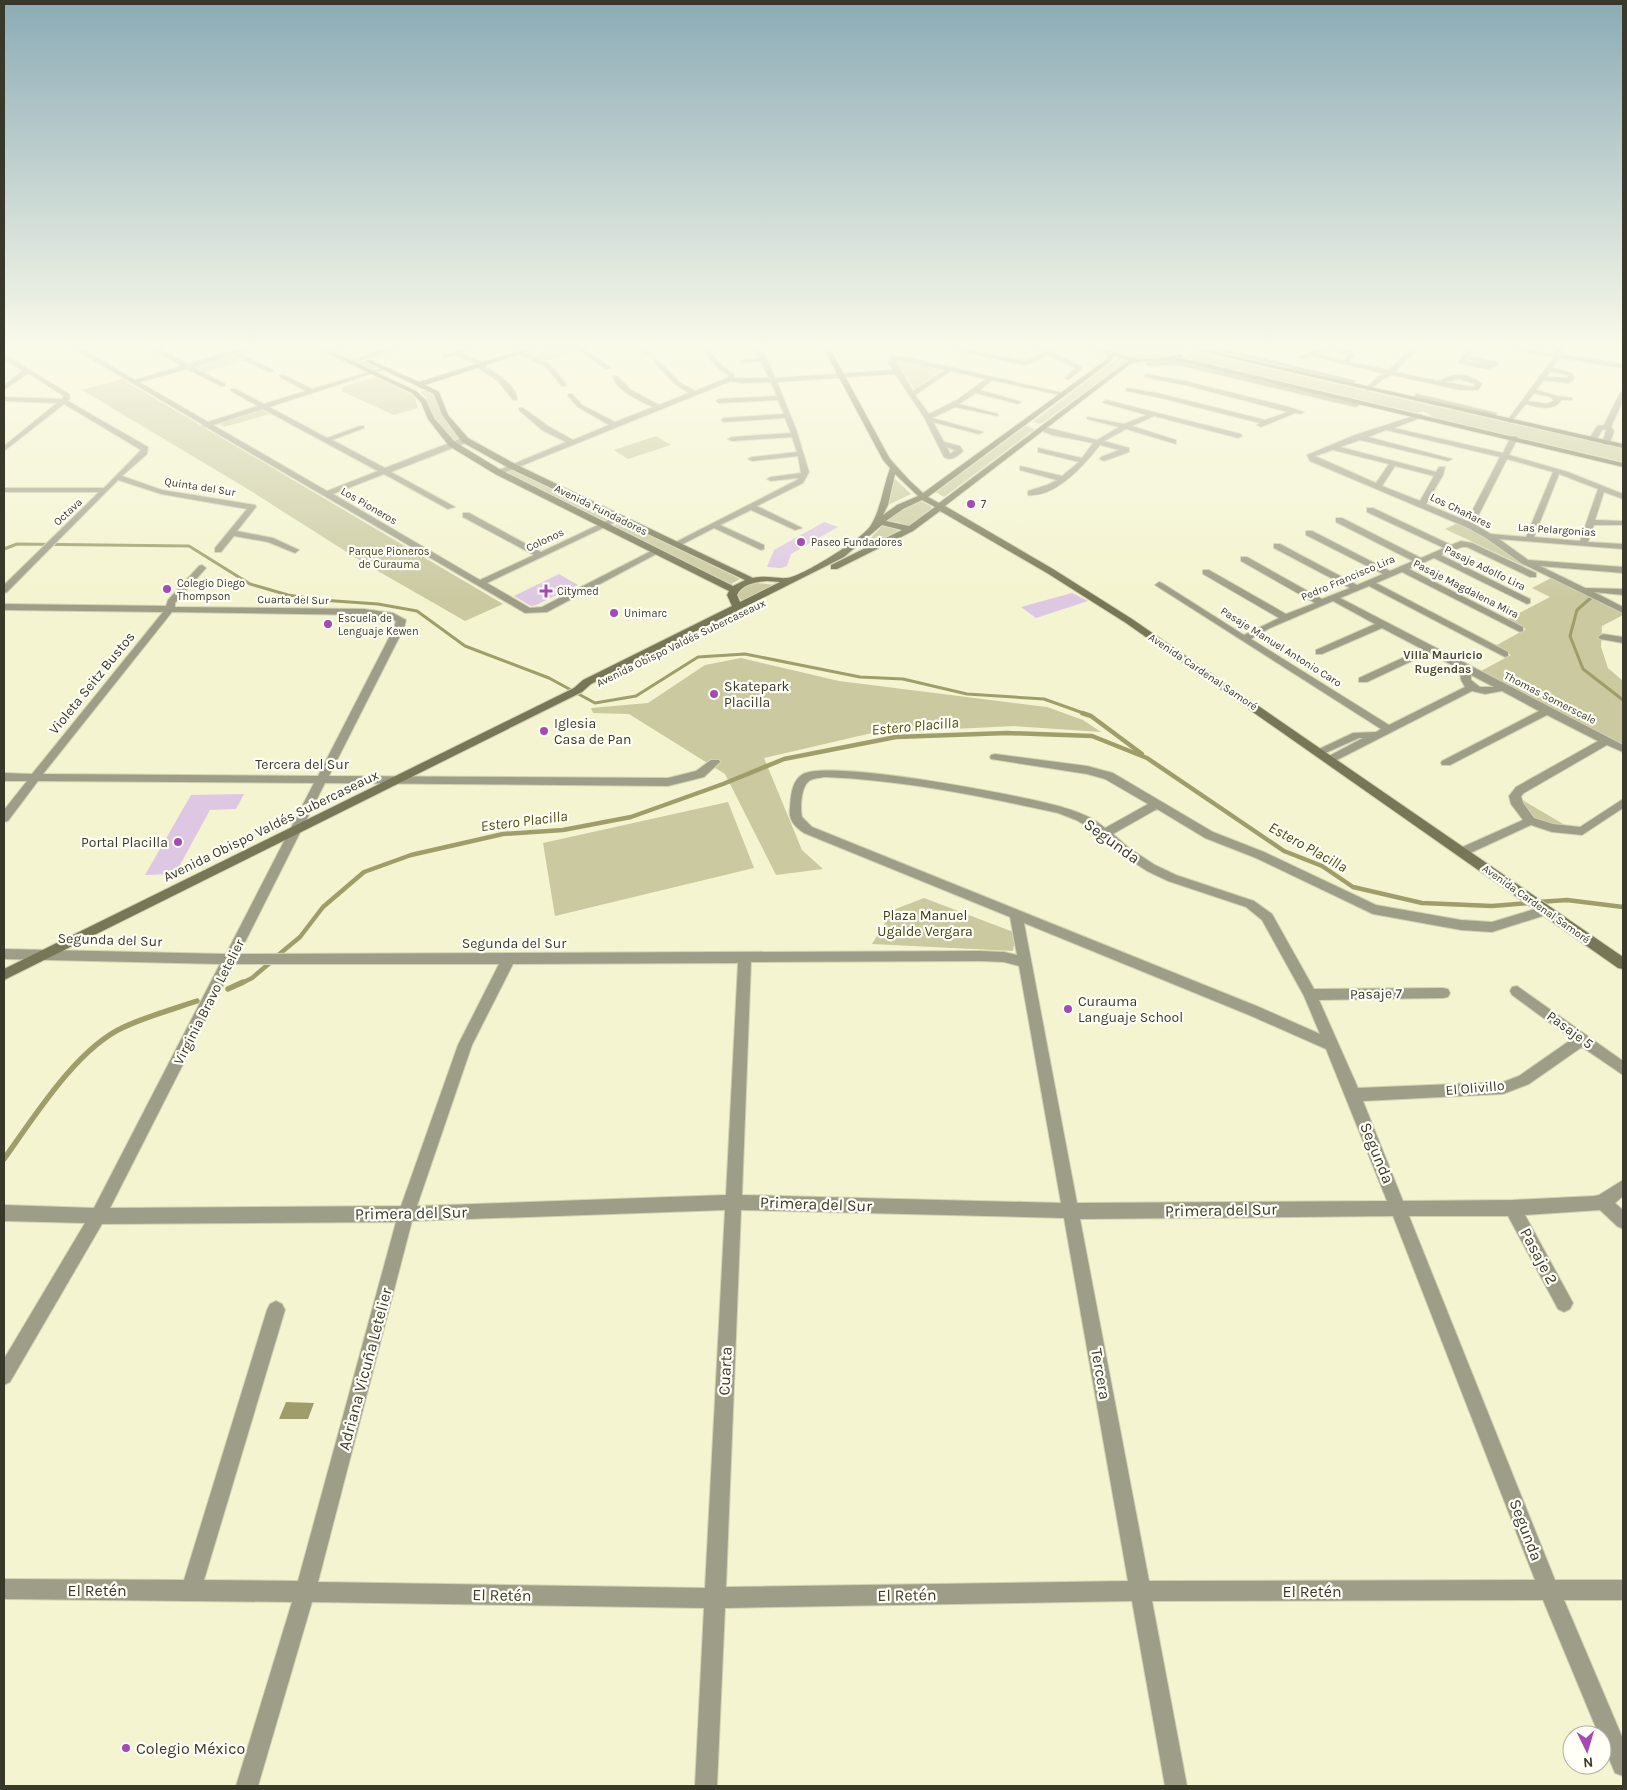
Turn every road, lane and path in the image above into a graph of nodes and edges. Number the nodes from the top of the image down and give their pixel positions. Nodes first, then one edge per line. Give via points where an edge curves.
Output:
1 (27, 431) edge
2 (114, 431) edge
3 (216, 431) edge
4 (309, 431) edge
5 (352, 431) edge
6 (441, 431) edge
7 (457, 431) edge
8 (550, 431) edge
9 (599, 431) edge
10 (792, 431) edge
11 (870, 431) edge
12 (934, 431) edge
13 (974, 431) edge
14 (1014, 431) edge
15 (1040, 431) edge
16 (1049, 431) edge
17 (1118, 431) edge
18 (1141, 431) edge
19 (1217, 431) edge
20 (1377, 431) edge
21 (1395, 431) edge
22 (1482, 431) edge
23 (1552, 431) edge
24 (1599, 431) edge
25 (1610, 431) edge
26 (979, 432) dead end
27 (794, 435) junction
28 (1238, 436) dead end
29 (1358, 437) junction
30 (1514, 438) junction
31 (732, 439) dead end
32 (327, 440) junction
33 (465, 440) junction
34 (1593, 440) junction
35 (572, 442) junction
36 (1098, 442) junction
37 (1173, 442) dead end
38 (1606, 442) junction
39 (452, 444) junction
40 (942, 444) dead end
41 (1455, 445) junction
42 (1623, 446) edge
43 (1331, 448) junction
44 (4, 449) edge
45 (1041, 450) dead end
46 (801, 454) junction
47 (1504, 457) junction
48 (752, 459) dead end
49 (1104, 459) dead end
50 (1448, 459) junction
51 (1084, 461) junction
52 (1392, 464) junction
53 (1623, 465) edge
54 (512, 466) junction
55 (1022, 468) dead end
56 (893, 469) junction
57 (384, 471) junction
58 (1557, 471) junction
59 (498, 472) junction
60 (1438, 475) junction
61 (803, 476) junction
62 (117, 477) junction
63 (771, 478) dead end
64 (1063, 479) junction
65 (1378, 486) junction
66 (1602, 487) junction
67 (4, 490) edge
68 (106, 490) junction
69 (326, 494) junction
70 (1031, 494) dead end
71 (923, 496) junction
72 (1623, 497) edge
73 (1422, 504) junction
74 (938, 506) junction
75 (451, 507) dead end
76 (752, 507) junction
77 (1370, 510) dead end
78 (466, 515) dead end
79 (620, 518) junction
80 (1339, 520) dead end
81 (880, 522) junction
82 (1589, 522) junction
83 (1623, 523) edge
84 (606, 524) junction
85 (714, 525) junction
86 (1470, 525) junction
87 (798, 528) dead end
88 (910, 529) junction
89 (870, 532) junction
90 (232, 533) junction
91 (1310, 533) dead end
92 (1489, 536) junction
93 (1530, 540) junction
94 (676, 544) junction
95 (1583, 544) junction
96 (1277, 546) dead end
97 (761, 547) dead end
98 (1623, 547) edge
99 (1451, 548) junction
100 (218, 550) dead end
101 (296, 550) dead end
102 (658, 551) junction
103 (541, 555) junction
104 (1434, 555) junction
105 (1244, 559) dead end
106 (1420, 561) junction
107 (1524, 561) junction
108 (202, 568) dead end
109 (1402, 569) junction
110 (1623, 570) edge
111 (1206, 572) dead end
112 (1390, 574) junction
113 (1540, 578) dead end
114 (751, 580) junction
115 (789, 581) junction
116 (480, 583) junction
117 (1370, 583) junction
118 (1159, 585) dead end
119 (1356, 588) junction
120 (1582, 589) junction
121 (4, 590) edge
122 (734, 590) junction
123 (1623, 592) edge
124 (1333, 598) junction
125 (1526, 601) dead end
126 (1322, 603) junction
127 (4, 607) edge
128 (737, 607) junction
129 (170, 609) junction
130 (1623, 610) edge
131 (1286, 618) junction
132 (401, 620) joint
133 (1382, 624) junction
134 (1520, 629) dead end
135 (1603, 637) dead end
136 (1243, 639) junction
137 (1623, 640) edge
138 (1429, 649) junction
139 (1319, 652) dead end
140 (1505, 654) dead end
141 (1470, 671) junction
142 (1363, 680) dead end
143 (1472, 687) junction
144 (1503, 688) junction
145 (578, 690) junction
146 (1547, 711) junction
147 (1385, 733) junction
148 (1606, 741) junction
149 (1623, 749) edge
150 (1321, 752) junction
151 (995, 757) dead end
152 (1331, 759) junction
153 (715, 762) dead end
154 (1446, 763) dead end
155 (4, 778) edge
156 (35, 778) junction
157 (322, 779) junction
158 (398, 779) junction
159 (1623, 802) edge
160 (1157, 804) junction
161 (4, 818) edge
162 (1530, 821) junction
163 (296, 830) junction
164 (1105, 833) junction
165 (1462, 852) junction
166 (1545, 911) junction
167 (1016, 914) junction
168 (4, 954) edge
169 (45, 954) junction
170 (745, 956) junction
171 (236, 960) junction
172 (508, 960) junction
173 (1025, 962) junction
174 (1623, 964) edge
175 (4, 975) edge
176 (1517, 991) dead end
177 (1443, 993) dead end
178 (1310, 995) junction
179 (1583, 1039) junction
180 (1332, 1045) junction
181 (1623, 1069) edge
182 (1353, 1095) junction
183 (1623, 1187) edge
184 (733, 1202) junction
185 (1603, 1202) junction
186 (1399, 1208) junction
187 (1513, 1208) junction
188 (1071, 1211) junction
189 (4, 1212) edge
190 (406, 1214) junction
191 (98, 1216) junction
192 (1623, 1221) edge
193 (1564, 1303) dead end
194 (276, 1310) dead end
195 (4, 1376) edge
196 (4, 1589) edge
197 (191, 1590) junction
198 (1550, 1590) junction
199 (1623, 1590) edge
200 (1140, 1591) junction
201 (305, 1592) junction
202 (715, 1598) junction
203 (1623, 1765) edge
204 (247, 1786) edge
205 (706, 1786) edge
206 (1176, 1786) edge

1 - 44 street
2 - 62 street, Octava via 145,449
3 - 69 street, Los Pioneros
4 - 32 street
5 - 32 street
6 - 39 street, Avenida Fundadores
7 - 33 street, Avenida Fundadores
8 - 35 street
9 - 35 street
10 - 27 street
11 - 56 street, Avenida Cardenal Samoré
12 - 40 street
13 - 26 street
14 - 71 street, Avenida Obispo Valdés Subercaseaux
15 - 74 street, Avenida Obispo Valdés Subercaseaux
16 - 36 street
17 - 36 street
18 - 37 street
19 - 28 street
20 - 29 street
21 - 41 street
22 - 30 street
23 - 34 street
24 - 34 street
25 - 38 street
27 - 31 street
27 - 46 street
29 - 43 street
29 - 50 street
30 - 47 street
30 - 53 street
32 - 57 street
33 - 39 street
33 - 54 street, Avenida Fundadores
34 - 38 street
35 - 54 street
36 - 49 street via 1126,450
36 - 51 street
38 - 42 street
39 - 57 street
39 - 59 street, Avenida Fundadores
41 - 47 street
41 - 50 street
43 - 52 street
43 - 65 street, Los Chañares via 1311,455 1313,459
45 - 51 street
46 - 48 street
46 - 61 street via 805,468
47 - 58 street
47 - 86 street
50 - 60 street
51 - 64 street
52 - 60 street
52 - 65 street
54 - 59 street
54 - 79 street, Avenida Fundadores
55 - 64 street
56 - 71 street, Avenida Cardenal Samoré
56 - 89 street via 884,505
57 - 69 street
57 - 75 street
58 - 66 street
58 - 93 street
59 - 84 street, Avenida Fundadores
60 - 73 street
61 - 63 street
61 - 76 street via 800,481
62 - 68 street, Octava
62 - 90 street, Quinta del Sur via 161,492 252,507
64 - 70 street
65 - 73 street, Los Chañares
66 - 72 street
66 - 82 street
67 - 68 street
68 - 121 street, Octava
69 - 116 street, Los Pioneros
71 - 74 street, Avenida Cardenal Samoré
71 - 81 street, Avenida Obispo Valdés Subercaseaux via 899,507
73 - 86 street, Los Chañares
74 - 88 street, Avenida Obispo Valdés Subercaseaux
74 - 150 street, Avenida Cardenal Samoré via 1129,621
76 - 85 street
76 - 87 street
77 - 99 street
78 - 103 street
79 - 84 street, Colonos
79 - 94 street, Avenida Fundadores
80 - 106 street
81 - 88 street
81 - 89 street, Avenida Obispo Valdés Subercaseaux
82 - 83 street
82 - 95 street
84 - 102 street, Avenida Fundadores
84 - 103 street, Colonos
85 - 94 street
85 - 97 street
86 - 92 street, Los Chañares
88 - 145 street, Avenida Obispo Valdés Subercaseaux via 595,686
89 - 115 street, Avenida Obispo Valdés Subercaseaux via 841,555
90 - 100 street
90 - 101 street via 270,540
91 - 112 street
92 - 93 street, Las Pelargonias
92 - 107 street, Los Chañares
93 - 95 street, Las Pelargonias
94 - 114 street, Avenida Fundadores
95 - 98 street, Las Pelargonias
96 - 119 street
99 - 104 street, Pedro Francisco Lira
99 - 113 street, Pedro Francisco Lira via 1465,544
102 - 116 street, Los Pioneros via 544,610 528,611
102 - 122 street, Avenida Fundadores
103 - 116 street, Colonos
104 - 106 street, Pedro Francisco Lira
104 - 125 street, Pasaje Adolfo Lira
105 - 126 street
106 - 109 street, Pedro Francisco Lira
107 - 110 street
107 - 120 street, Los Chañares
108 - 129 street, Violeta Seitz Bustos via 171,602
109 - 112 street, Pedro Francisco Lira
109 - 134 street, Pasaje Magdalena Mira
111 - 131 street
112 - 117 street, Pedro Francisco Lira
114 - 115 street, Avenida Fundadores
114 - 122 street
115 - 128 street, Avenida Obispo Valdés Subercaseaux
117 - 119 street, Pedro Francisco Lira
117 - 140 street
118 - 136 street, Pasaje Manuel Antonio Caro
119 - 124 street, Pedro Francisco Lira
120 - 123 street
120 - 130 street, Los Chañares
122 - 128 street via 732,595
124 - 126 street, Pedro Francisco Lira
124 - 133 street, Thomas Somerscale
126 - 131 street, Pedro Francisco Lira
127 - 129 street, Cuarta del Sur
128 - 145 street, Avenida Obispo Valdés Subercaseaux via 587,682
129 - 132 street, Cuarta del Sur via 364,612 390,615
129 - 156 street, Violeta Seitz Bustos
131 - 136 street, Pedro Francisco Lira
132 - 157 street, Virginia Bravo Letelier
133 - 138 street, Thomas Somerscale
133 - 139 street
135 - 137 street
136 - 147 street, Pasaje Manuel Antonio Caro
138 - 141 street, Thomas Somerscale
138 - 142 street
141 - 143 street via 1465,678
141 - 144 street, Thomas Somerscale
143 - 144 street via 1487,692
143 - 147 street
144 - 146 street, Thomas Somerscale
145 - 158 street, Avenida Obispo Valdés Subercaseaux
146 - 148 street, Thomas Somerscale
146 - 154 street
147 - 150 street via 1357,735
147 - 152 street
148 - 149 street, Thomas Somerscale
148 - 162 street via 1520,790 1515,796 1517,804
150 - 152 street, Avenida Cardenal Samoré
151 - 160 street via 1110,776
152 - 165 street, Avenida Cardenal Samoré
153 - 158 street, Tercera del Sur via 700,774 668,782
155 - 156 street, Tercera del Sur
156 - 157 street, Tercera del Sur
156 - 161 street, Violeta Seitz Bustos
157 - 158 street, Tercera del Sur
157 - 163 street, Virginia Bravo Letelier
158 - 163 street, Avenida Obispo Valdés Subercaseaux
159 - 162 street via 1582,831 1552,828
160 - 164 street
160 - 166 street via 1209,835 1260,855 1373,909 1461,925 1492,927
162 - 165 street
163 - 169 street, Avenida Obispo Valdés Subercaseaux
163 - 171 street, Virginia Bravo Letelier
164 - 167 street, Segunda via 1089,822 1060,810 899,780 823,772 809,775 798,786 794,810 795,818 802,827
164 - 178 street, Segunda via 1125,851 1161,873 1250,904 1263,913
165 - 166 street, Avenida Cardenal Samoré
166 - 174 street, Avenida Cardenal Samoré
167 - 173 street, Tercera
167 - 180 street
168 - 169 street, Segunda del Sur
169 - 171 street, Segunda del Sur
169 - 175 street, Avenida Obispo Valdés Subercaseaux
170 - 172 street, Segunda del Sur
170 - 173 street, Segunda del Sur via 980,956
170 - 184 street, Cuarta
171 - 172 street, Segunda del Sur
171 - 191 street, Virginia Bravo Letelier
172 - 190 street, Adriana Vicuña Letelier via 465,1045
173 - 188 street, Tercera
176 - 179 street, Pasaje 5
177 - 178 street, Pasaje 7
178 - 180 street, Segunda
179 - 181 street, Pasaje 5
179 - 182 street, El Olivillo via 1524,1080 1503,1088
180 - 182 street, Segunda
182 - 186 street, Segunda
183 - 185 street
184 - 188 street, Primera del Sur
184 - 190 street, Primera del Sur
184 - 202 street, Cuarta
185 - 187 street, Primera del Sur
185 - 192 street
186 - 187 street, Primera del Sur
186 - 188 street, Primera del Sur
186 - 198 street, Segunda
187 - 193 street, Pasaje 2
188 - 200 street, Tercera
189 - 191 street, Primera del Sur
190 - 191 street, Primera del Sur
190 - 201 street, Adriana Vicuña Letelier
191 - 195 street, Virginia Bravo Letelier
194 - 197 street
196 - 197 street, El Retén
197 - 201 street, El Retén
198 - 199 street, El Retén
198 - 200 street, El Retén
198 - 203 street, Segunda
200 - 202 street, El Retén
200 - 206 street, Tercera
201 - 202 street, El Retén
201 - 204 street, Adriana Vicuña Letelier
202 - 205 street, Cuarta

